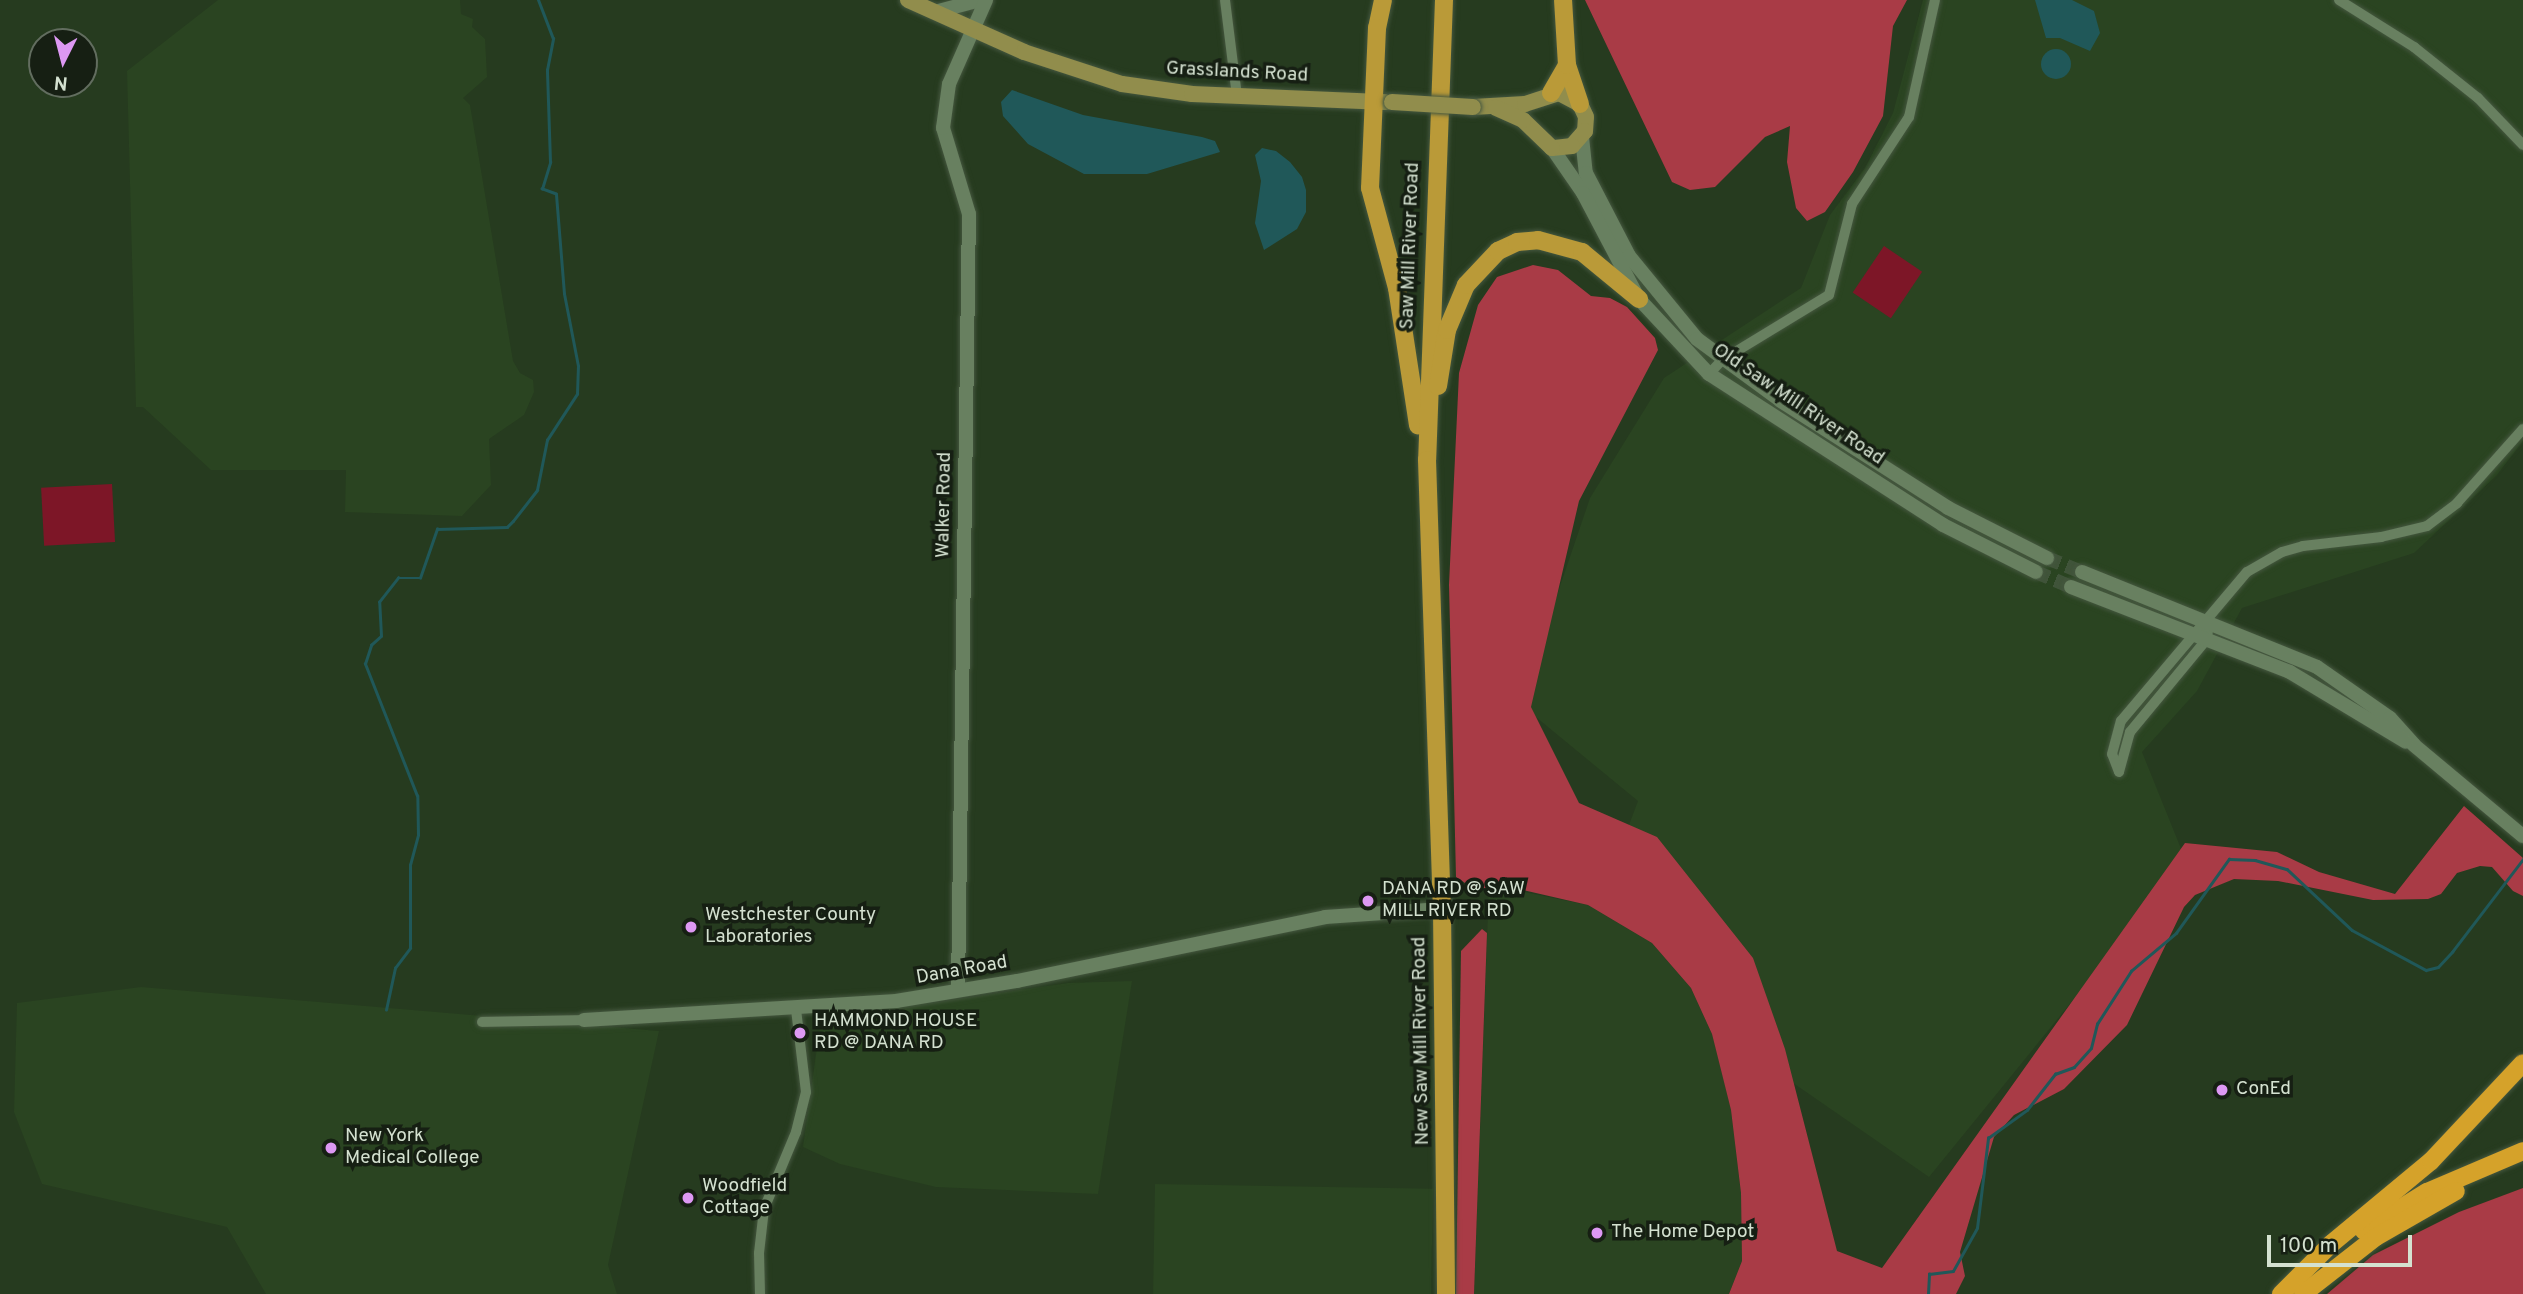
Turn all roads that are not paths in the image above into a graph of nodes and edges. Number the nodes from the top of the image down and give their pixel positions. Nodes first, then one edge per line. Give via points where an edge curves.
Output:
1 (908, 0) edge
2 (980, 0) edge
3 (986, 0) edge
4 (1225, 0) edge
5 (1383, 0) edge
6 (1444, 0) edge
7 (1563, 0) edge
8 (1935, 0) edge
9 (2339, 0) edge
10 (934, 12) junction
11 (974, 31) junction
12 (1567, 65) junction
13 (1237, 96) junction
14 (1544, 97) junction
15 (1373, 100) junction
16 (1580, 104) junction
17 (1496, 108) junction
18 (1533, 129) junction
19 (1582, 137) junction
20 (2523, 145) edge
21 (1552, 148) junction
22 (1639, 299) junction
23 (1722, 360) junction
24 (1709, 374) junction
25 (2523, 429) edge
26 (1428, 494) junction
27 (2047, 558) tunnel mouth
28 (2036, 572) tunnel mouth
29 (2082, 572) tunnel mouth
30 (2071, 587) tunnel mouth
31 (2209, 622) junction
32 (2191, 633) junction
33 (2207, 639) junction
34 (2414, 746) junction
35 (2520, 834) edge
36 (1441, 909) junction
37 (958, 989) junction
38 (796, 1009) junction
39 (584, 1020) joint
40 (482, 1022) dead end
41 (2523, 1063) edge
42 (2523, 1151) edge
43 (2523, 1164) edge
44 (760, 1294) edge
45 (1446, 1294) edge
46 (2283, 1294) edge
47 (2302, 1294) edge

1 - 10 main road, Grasslands Road
2 - 10 street
3 - 11 street, Walker Road
4 - 13 street
5 - 15 main road
6 - 26 main road, Saw Mill River Road via 1430,286
7 - 12 main road
8 - 23 street via 1909,117 1852,204 1829,295
9 - 20 street via 2414,47 2478,98
10 - 11 main road, Grasslands Road
11 - 13 main road, Grasslands Road via 1122,84
11 - 37 street, Walker Road via 949,84 943,128 969,214
12 - 14 main road
12 - 16 main road
13 - 15 main road, Grasslands Road
14 - 16 main road via 1567,95
14 - 17 main road
14 - 18 main road
15 - 17 main road, Grasslands Road, bridge
15 - 26 main road via 1370,188 1404,321
16 - 19 main road, Old Saw Mill River Road via 1586,117
17 - 18 main road, Old Saw Mill River Road
18 - 21 main road, Old Saw Mill River Road
19 - 21 main road via 1572,146
19 - 23 street, Old Saw Mill River Road via 1586,173 1629,256 1670,310
21 - 22 street, Old Saw Mill River Road via 1583,193
22 - 24 street, Old Saw Mill River Road
22 - 26 main road via 1604,266 1560,243 1517,242 1481,265 1466,285 1447,330
23 - 24 street
23 - 27 street, Old Saw Mill River Road via 1948,508
24 - 28 street, Old Saw Mill River Road via 1943,525
25 - 31 street via 2483,477 2434,521 2403,533 2282,552 2247,572
26 - 36 main road, New Saw Mill River Road
29 - 31 street
30 - 32 street
31 - 32 street
31 - 33 street
31 - 34 street via 2317,667 2390,718
32 - 33 street
32 - 33 street via 2121,721 2112,754 2119,772 2130,732
33 - 34 street via 2317,685
34 - 35 street
36 - 37 street, Dana Road via 1316,918
36 - 45 main road, New Saw Mill River Road
37 - 38 street, Dana Road via 896,1001
38 - 39 street, Dana Road
38 - 44 street via 806,1092 796,1132 764,1209
39 - 40 street, Dana Road
41 - 46 highway via 2431,1161 2323,1251
42 - 46 highway via 2460,1176 2396,1210
43 - 47 highway via 2465,1187 2405,1219

